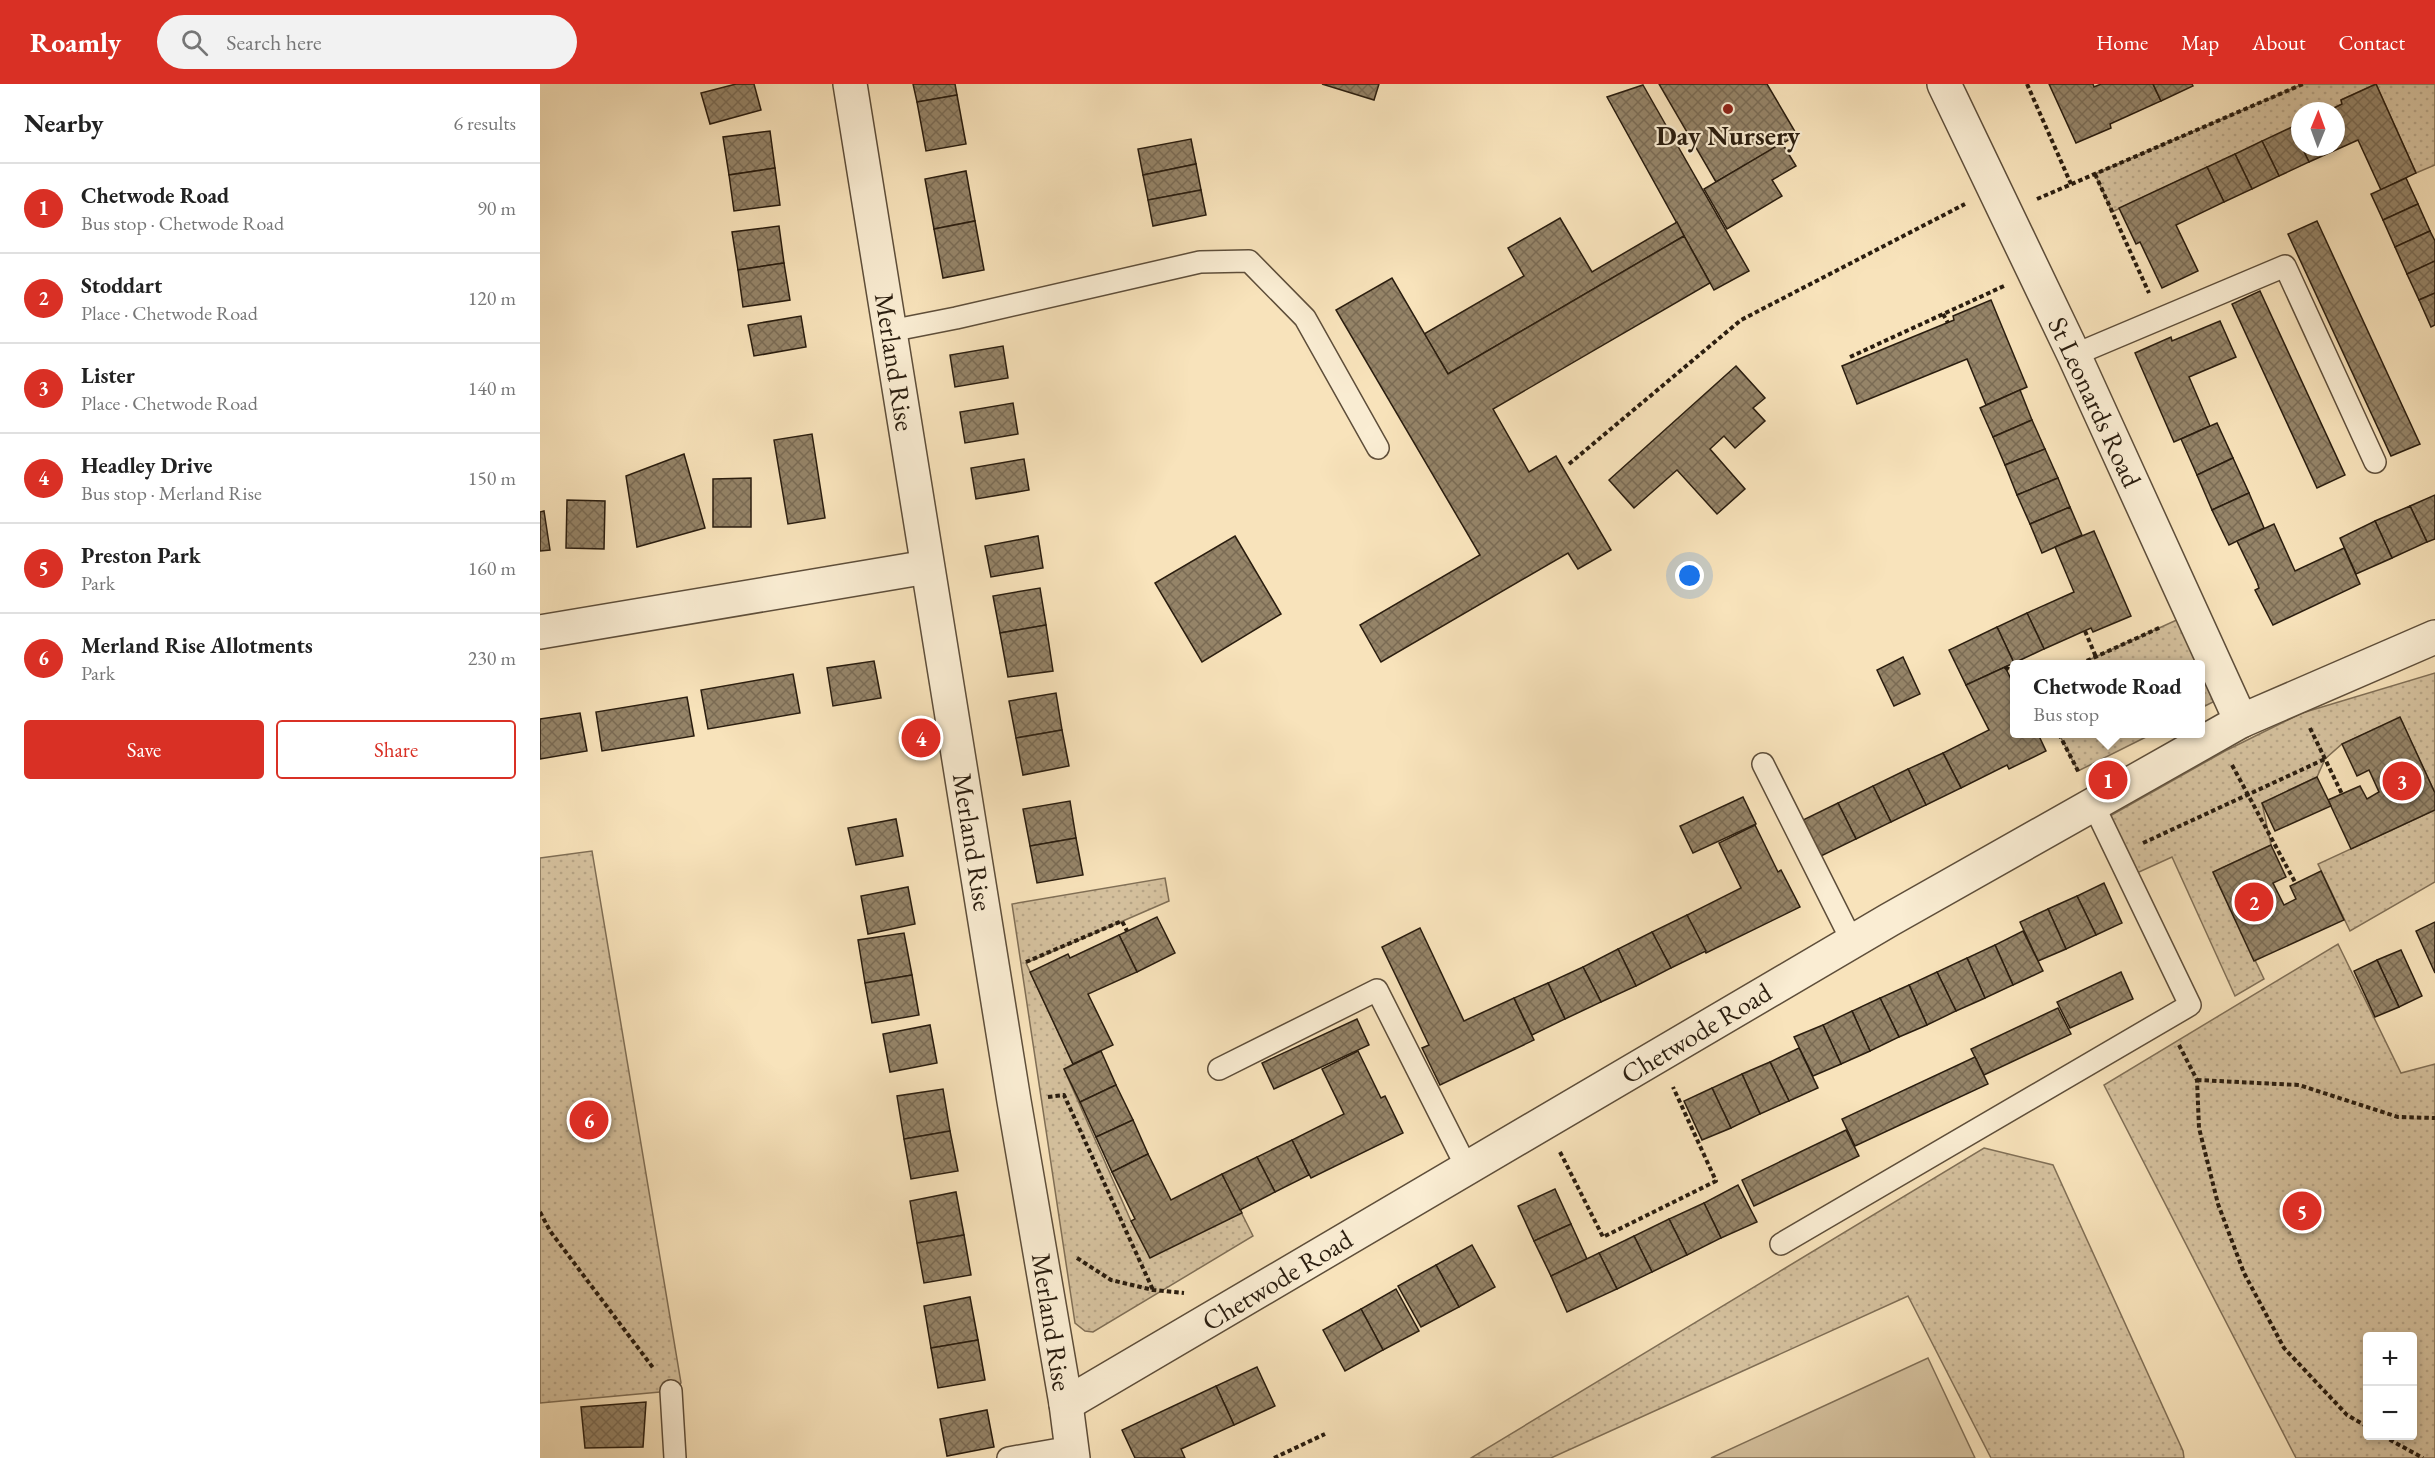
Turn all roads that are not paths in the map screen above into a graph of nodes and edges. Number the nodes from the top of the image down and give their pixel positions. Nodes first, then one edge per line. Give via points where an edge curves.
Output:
1 (850, 84) edge
2 (1944, 84) edge
3 (890, 331) junction
4 (2074, 355) junction
5 (1378, 448) dead end
6 (2375, 462) dead end
7 (927, 567) junction
8 (540, 632) edge
9 (2435, 637) edge
10 (2230, 728) junction
11 (1763, 764) dead end
12 (2094, 806) junction
13 (1852, 941) junction
14 (1219, 1069) dead end
15 (1467, 1168) junction
16 (1781, 1244) dead end
17 (671, 1391) road end
18 (1066, 1404) junction
19 (1072, 1453) edge
20 (675, 1458) edge
21 (1008, 1458) edge

1 - 3 street, Merland Rise
2 - 4 street, St Leonards Road
3 - 5 lane via 1200,262 1249,261 1305,318
3 - 7 street, Merland Rise
4 - 6 lane via 2285,266
4 - 10 street, St Leonards Road via 2192,613
7 - 8 street
7 - 18 street, Merland Rise
9 - 10 street, Chetwode Road
10 - 12 street, Chetwode Road
11 - 13 lane
12 - 13 street, Chetwode Road
12 - 16 lane via 2190,1005
13 - 15 street, Chetwode Road
14 - 15 lane via 1377,990
15 - 18 street, Chetwode Road
17 - 20 lane
18 - 19 street, Merland Rise
19 - 21 lane

